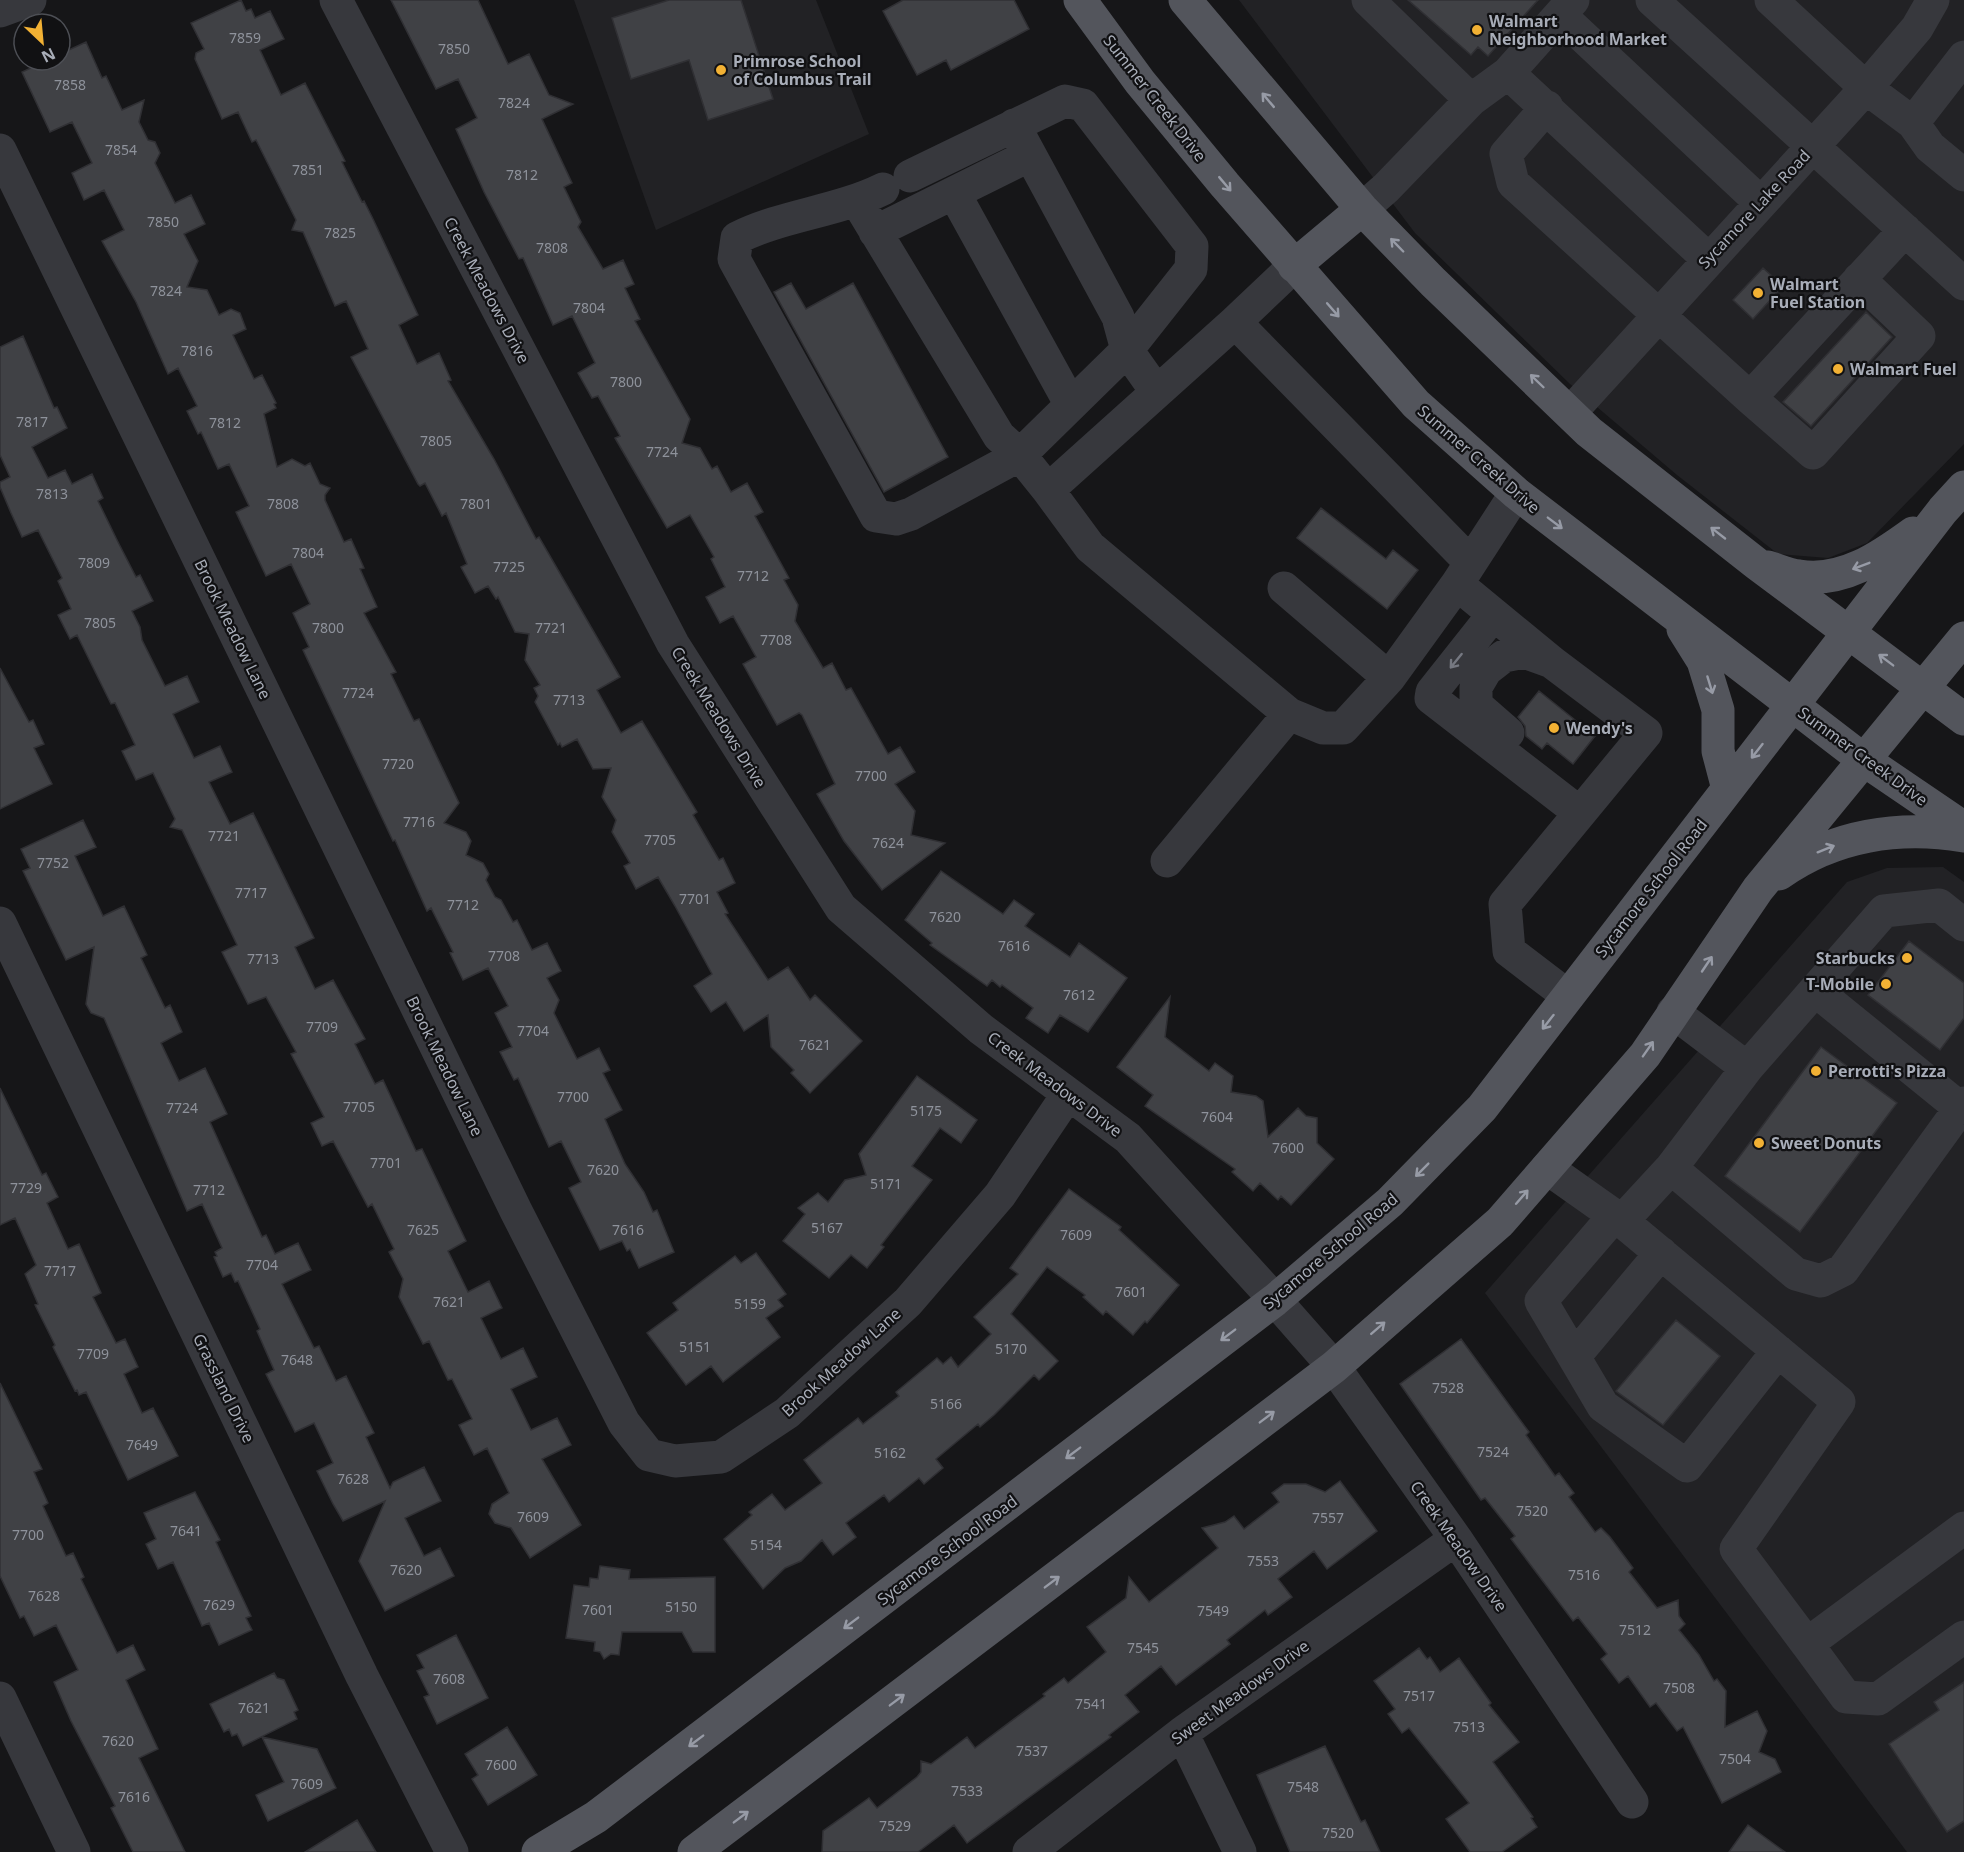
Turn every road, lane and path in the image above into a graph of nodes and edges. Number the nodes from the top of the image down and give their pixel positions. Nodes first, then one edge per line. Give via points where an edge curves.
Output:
1 (30, 0) edge
2 (336, 0) edge
3 (1080, 0) edge
4 (1185, 0) edge
5 (1368, 0) edge
6 (1652, 0) edge
7 (1771, 0) edge
8 (1933, 0) edge
9 (1566, 7) edge
10 (0, 10) edge
11 (1964, 57) edge
12 (1508, 73) junction
13 (1866, 88) junction
14 (1471, 100) junction
15 (1547, 107) junction
16 (1913, 123) junction
17 (1014, 125) junction
18 (1811, 147) junction
19 (0, 150) edge
20 (1030, 155) junction
21 (1964, 175) edge
22 (883, 189) junction
23 (954, 193) junction
24 (1761, 203) junction
25 (1362, 209) junction
26 (1905, 230) junction
27 (875, 232) junction
28 (1708, 259) junction
29 (1294, 266) junction
30 (1859, 279) junction
31 (1964, 284) edge
32 (1656, 315) junction
33 (1234, 322) junction
34 (1127, 350) junction
35 (1156, 391) junction
36 (1749, 398) junction
37 (1071, 405) junction
38 (1570, 413) junction
39 (1020, 455) junction
40 (1048, 490) junction
41 (1516, 493) junction
42 (1954, 499) edge
43 (1757, 564) junction
44 (1463, 573) junction
45 (1284, 588) dead end
46 (1674, 614) junction
47 (1493, 615) junction
48 (1848, 632) junction
49 (1964, 638) edge
50 (1553, 663) junction
51 (1389, 678) junction
52 (1923, 688) junction
53 (1793, 705) junction
54 (1288, 714) junction
55 (1964, 719) edge
56 (1864, 760) junction
57 (1728, 789) junction
58 (1571, 806) junction
59 (1964, 828) edge
60 (1964, 836) edge
61 (1167, 861) dead end
62 (1758, 889) junction
63 (0, 923) edge
64 (1964, 925) edge
65 (1816, 991) junction
66 (1568, 996) junction
67 (1673, 1012) junction
68 (1747, 1068) junction
69 (1068, 1094) junction
70 (1962, 1105) edge
71 (1547, 1167) junction
72 (1671, 1168) junction
73 (1618, 1218) junction
74 (1661, 1253) junction
75 (1275, 1300) junction
76 (1779, 1351) junction
77 (1574, 1357) junction
78 (1334, 1367) junction
79 (1964, 1528) edge
80 (1456, 1539) junction
81 (1964, 1637) edge
82 (1807, 1644) junction
83 (0, 1698) edge
84 (1182, 1733) junction
85 (1632, 1802) dead end
86 (74, 1852) edge
87 (452, 1852) edge
88 (538, 1852) edge
89 (694, 1852) edge
90 (1029, 1852) edge
91 (1240, 1852) edge

1 - 10 street
2 - 69 street, Creek Meadows Drive via 673,644 841,908 981,1029
3 -> 29 main road, Summer Creek Drive via 1140,82
25 -> 4 main road
5 - 14 street
6 - 18 street
7 - 13 street
8 - 13 street, Sycamore Lake Road via 1917,28
9 - 12 street
9 - 24 street
11 - 16 street
12 - 14 street
12 - 15 street
13 - 16 street
13 - 18 street, Sycamore Lake Road
14 - 25 street
15 - 28 street
15 - 32 street via 1506,154 1512,183
16 - 21 street via 1930,147
17 - 20 street
17 - 22 street
17 - 34 street via 1065,101 1083,105 1192,246 1191,269
18 - 24 street, Sycamore Lake Road
18 - 26 street
19 - 69 street, Brook Meadow Lane via 516,1211 624,1423 649,1455 675,1461 722,1457 787,1413 908,1302 1000,1195
20 - 23 street
20 - 34 street via 1118,317
22 - 27 street
22 - 39 street via 759,227 737,238 734,259 876,516 896,519 910,514
23 - 27 street
23 - 37 street
24 - 28 street, Sycamore Lake Road
25 - 29 main road
38 -> 25 main road via 1432,282
26 - 30 street
26 - 31 street
27 - 39 street via 999,436
28 - 32 street, Sycamore Lake Road
29 - 33 street
29 -> 41 main road, Summer Creek Drive via 1416,404
30 - 36 street
30 - 36 street via 1919,336 1813,453
32 - 36 street
32 - 38 street, Sycamore Lake Road
33 - 35 street
33 - 44 street
34 - 35 street
34 - 37 street
35 - 40 street
37 - 39 street
43 -> 38 main road
39 - 40 street
40 - 54 street via 1090,547
41 - 44 street
41 -> 46 main road, Summer Creek Drive
42 -> 43 main road via 1864,567 1800,577
42 - 48 main road, Sycamore School Road
43 - 48 main road
44 - 47 street
44 - 51 street
45 - 51 street
46 - 53 main road, Summer Creek Drive
46 -> 57 main road via 1703,661 1718,710 1718,751
47 - 50 street
47 -> 58 street via 1431,692 1431,698
52 -> 48 main road
48 - 53 main road, Sycamore School Road
49 - 52 main road
50 - 58 street via 1646,733
50 - 58 street via 1524,652 1504,656 1486,670 1476,687 1476,705 1545,764
51 - 54 street via 1343,728 1323,728
52 - 55 main road
52 - 56 main road
53 - 56 main road, Summer Creek Drive
53 -> 57 main road, Sycamore School Road
54 - 61 street
56 - 59 main road, Summer Creek Drive
56 - 62 main road
57 - 66 main road, Sycamore School Road
58 - 66 street via 1505,904 1509,951
62 -> 60 main road via 1826,848 1862,837 1898,830
67 -> 62 main road
63 - 87 street, Grassland Drive via 357,1665
64 - 65 street via 1939,905 1884,911
65 - 68 street
65 - 70 street
66 -> 75 main road, Sycamore School Road via 1482,1108 1390,1203
67 - 68 street
71 -> 67 main road via 1645,1055
68 - 72 street
69 - 75 street, Creek Meadows Drive via 1128,1138
70 - 72 street via 1843,1270 1821,1281 1796,1274
71 - 73 street
78 -> 71 main road via 1500,1222
72 - 73 street
73 - 74 street
73 - 77 street via 1541,1302
74 - 76 street
74 - 77 street
75 - 78 street, Creek Meadow Drive
75 -> 88 main road, Sycamore School Road via 596,1818
76 - 77 street via 1687,1466 1603,1406
76 - 82 street via 1839,1402 1736,1549
78 - 80 street, Creek Meadow Drive
89 -> 78 main road
79 - 82 street
80 - 84 street, Sweet Meadows Drive
80 - 85 street, Creek Meadow Drive
81 - 82 street via 1878,1699 1846,1697
83 - 86 street
84 - 90 street, Sweet Meadows Drive
84 - 91 street

